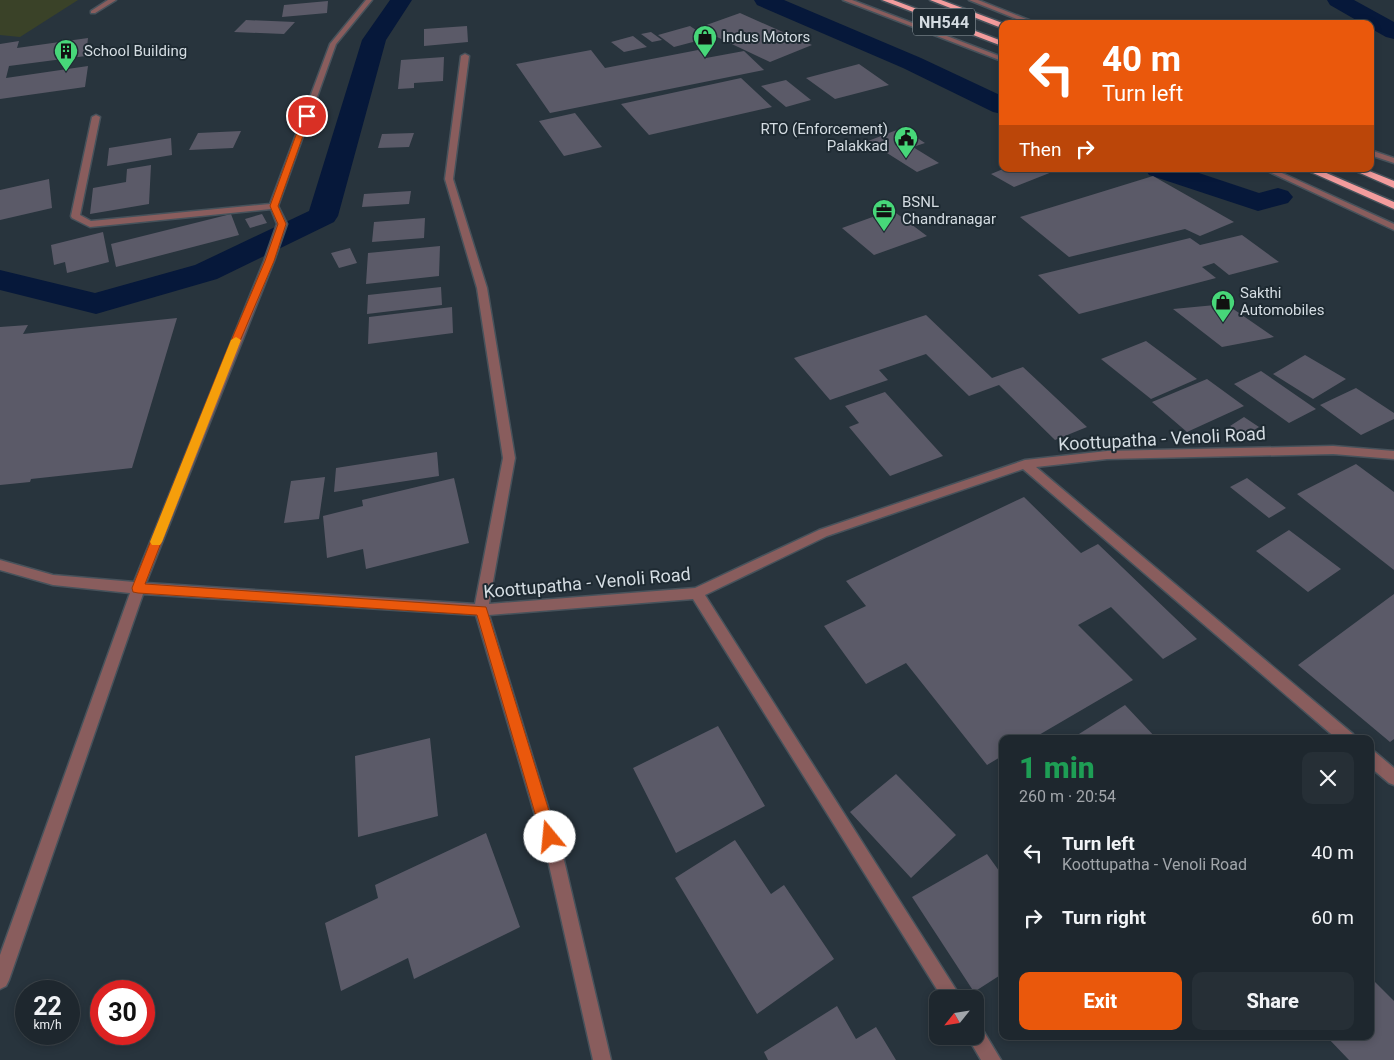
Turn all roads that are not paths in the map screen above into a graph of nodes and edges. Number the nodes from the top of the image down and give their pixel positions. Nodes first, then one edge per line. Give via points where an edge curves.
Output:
1 (114, 0) edge
2 (369, 0) edge
3 (846, 0) edge
4 (886, 0) edge
5 (934, 0) edge
6 (972, 0) edge
7 (93, 12) dead end
8 (1025, 20) edge
9 (999, 24) edge
10 (999, 43) edge
11 (465, 56) dead end
12 (999, 58) edge
13 (96, 116) dead end
14 (1374, 154) edge
15 (1394, 161) edge
16 (1274, 172) edge
17 (1316, 172) edge
18 (1363, 172) edge
19 (1394, 185) edge
20 (274, 206) junction
21 (1394, 206) edge
22 (1394, 227) edge
23 (1394, 454) edge
24 (1025, 464) junction
25 (0, 565) edge
26 (138, 588) junction
27 (697, 593) junction
28 (481, 610) junction
29 (1343, 735) edge
30 (1374, 760) edge
31 (1394, 778) edge
32 (0, 980) edge
33 (947, 990) edge
34 (983, 1045) edge
35 (602, 1060) edge
36 (992, 1060) edge

1 - 7 street
2 - 20 street via 333,44
3 - 12 street
4 - 10 highway, NH544
5 - 9 highway, NH544
6 - 8 street
11 - 28 street via 449,178 482,288 509,458
13 - 20 street via 75,216 90,224
14 - 15 street
16 - 22 street
17 - 21 highway
18 - 19 highway
20 - 26 street via 282,224 270,261
23 - 24 street, Koottupatha - Venoli Road via 1333,450 1107,455
24 - 27 street, Koottupatha - Venoli Road via 823,533
24 - 29 street
25 - 26 street, Koottupatha - Venoli Road via 53,580
26 - 28 street, Koottupatha - Venoli Road
26 - 32 street
27 - 28 street, Koottupatha - Venoli Road
27 - 33 street
28 - 35 street via 555,856
30 - 31 street
34 - 36 street

